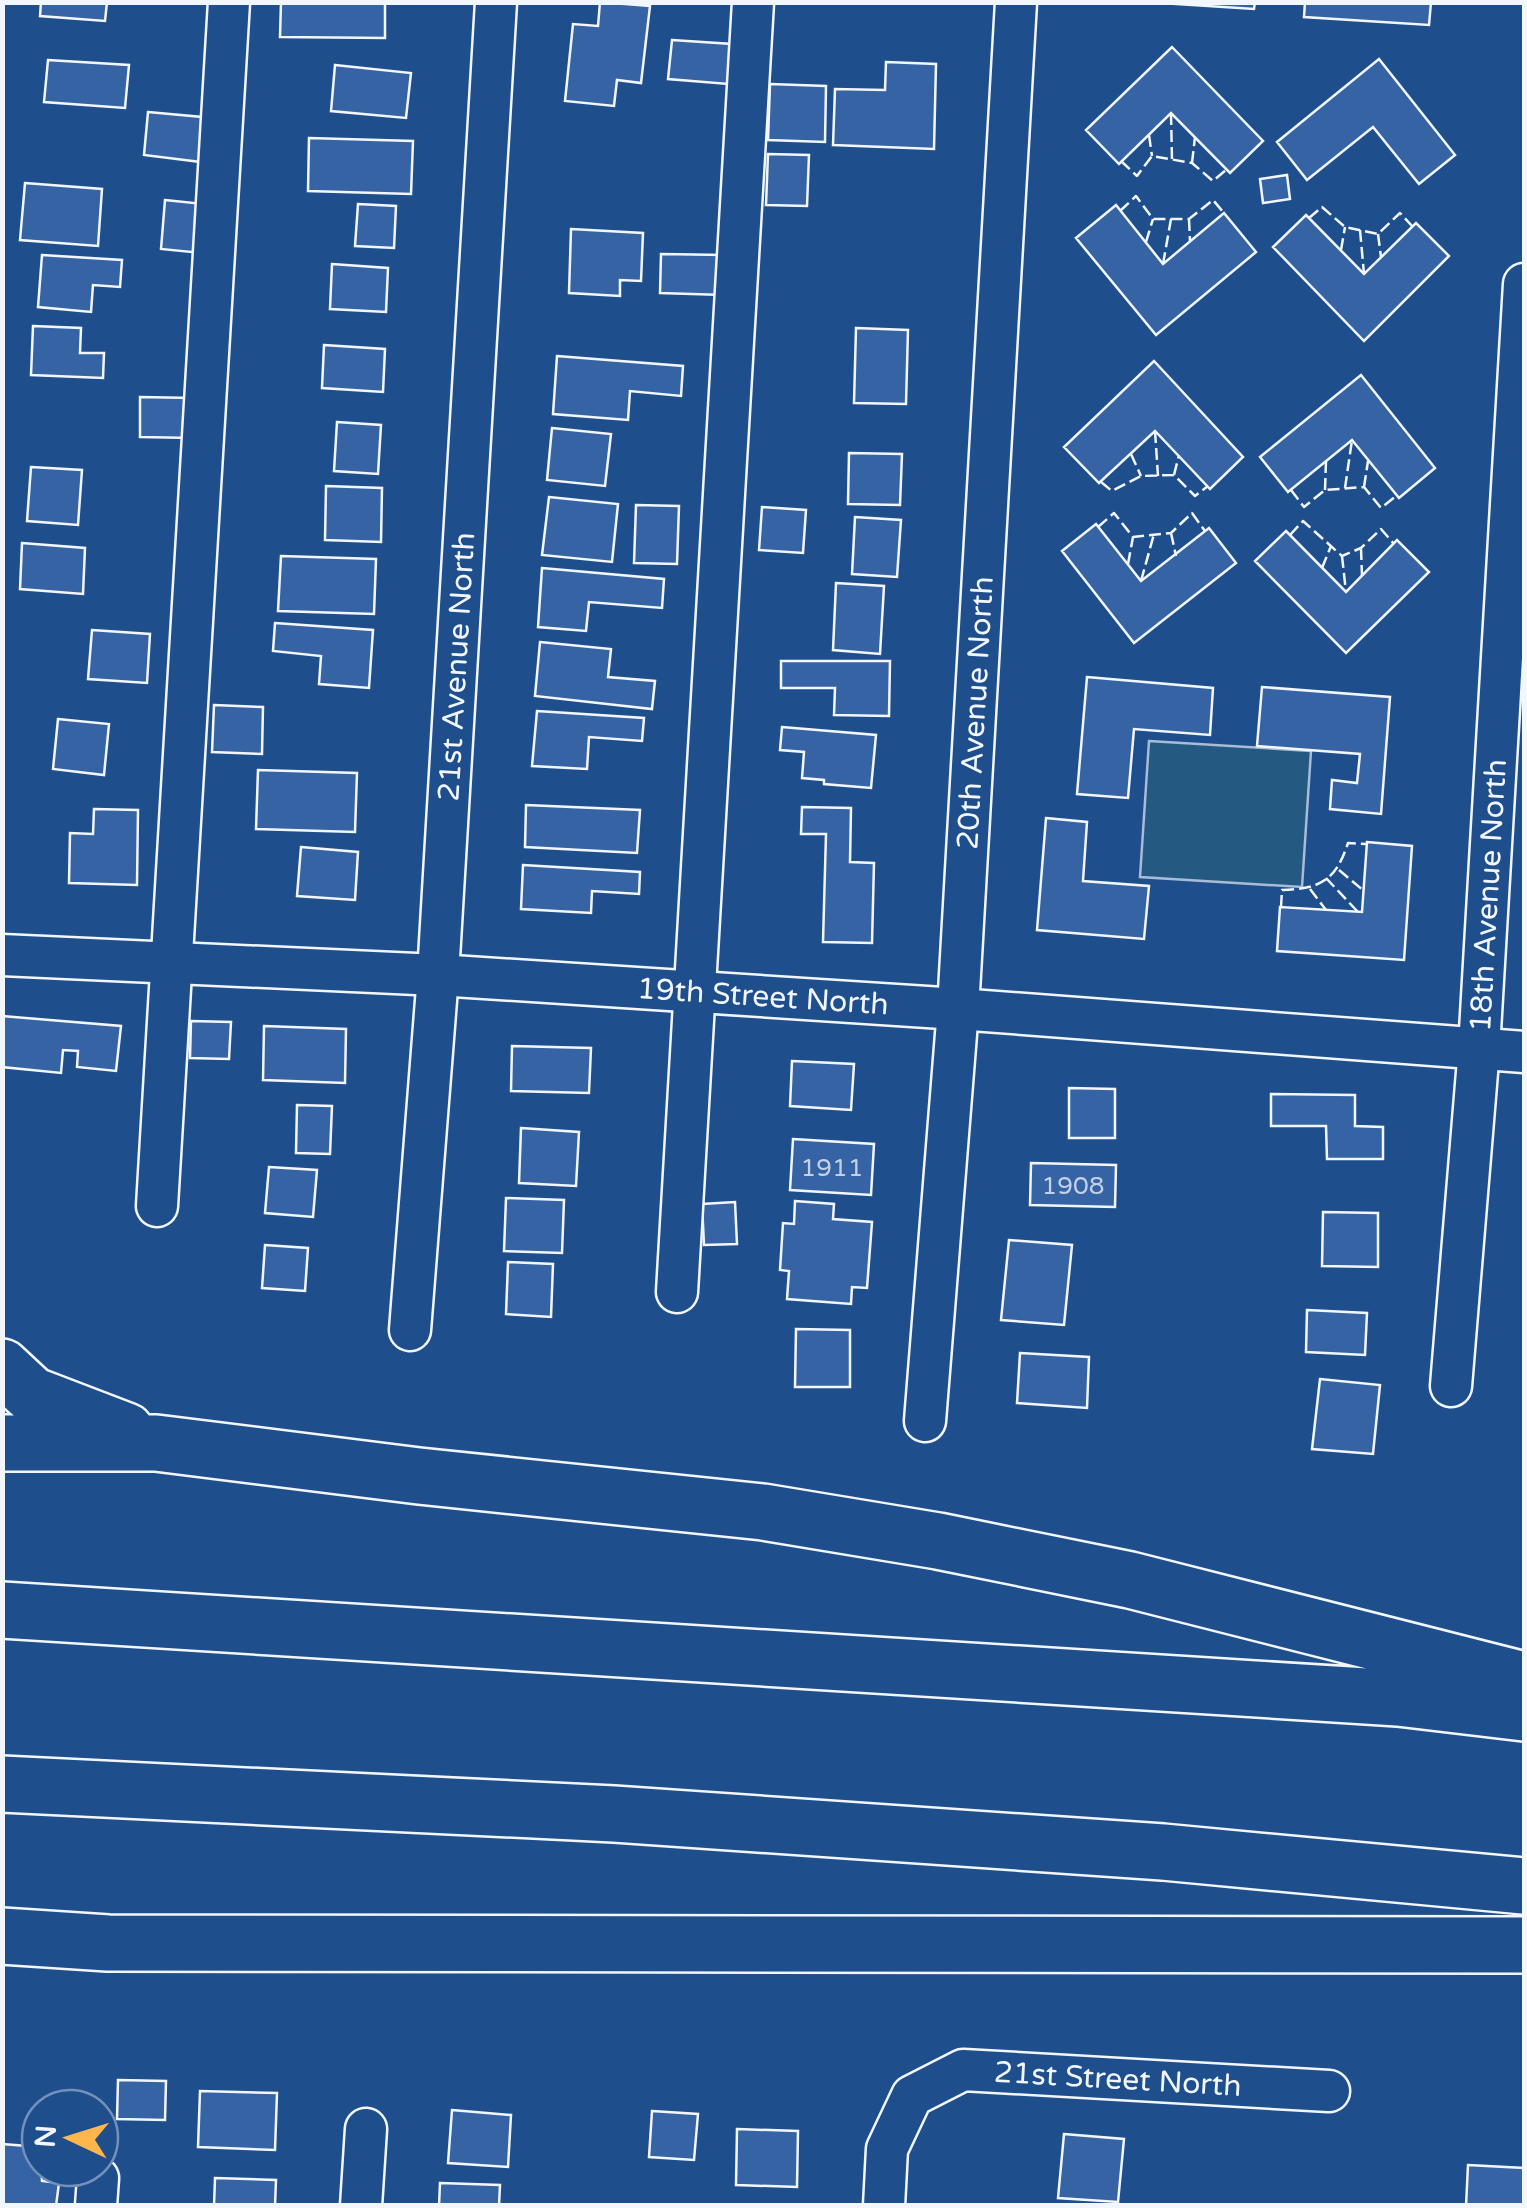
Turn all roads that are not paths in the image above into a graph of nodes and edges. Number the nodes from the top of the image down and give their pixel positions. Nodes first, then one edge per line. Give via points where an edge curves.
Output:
1 (229, 2) edge
2 (496, 2) edge
3 (754, 2) edge
4 (1016, 2) edge
5 (1524, 284) edge
6 (2, 955) edge
7 (173, 963) junction
8 (438, 975) junction
9 (694, 992) junction
10 (958, 1009) junction
11 (1479, 1048) junction
12 (1524, 1052) edge
13 (157, 1206) dead end
14 (677, 1292) dead end
15 (410, 1330) dead end
16 (2, 1367) edge
17 (1451, 1386) dead end
18 (924, 1421) dead end
19 (2, 1443) edge
20 (156, 1443) junction
21 (15, 1611) edge
22 (1524, 1680) edge
23 (1524, 1713) edge
24 (22, 1785) edge
25 (1524, 1886) edge
26 (2, 1936) edge
27 (108, 1943) junction
28 (1524, 1945) edge
29 (2, 1975) edge
30 (1329, 2091) dead end
31 (366, 2129) dead end
32 (361, 2206) edge
33 (884, 2206) edge

1 - 7 street
2 - 8 street, 21st Avenue North
3 - 9 street
4 - 10 street, 20th Avenue North
5 - 11 street, 18th Avenue North
6 - 7 street, 19th Street North
7 - 8 street, 19th Street North
7 - 13 street
8 - 9 street, 19th Street North
8 - 15 street, 21st Avenue North
9 - 10 street, 19th Street North
9 - 14 street
10 - 11 street, 19th Street North
10 - 18 street, 20th Avenue North
11 - 12 street, 19th Street North
11 - 17 street, 18th Avenue North
16 - 20 highway via 32,1395
19 - 20 highway
20 - 22 highway via 763,1512 938,1541 1130,1580
21 - 23 highway via 1358,1696
24 - 25 highway via 634,1815 1163,1852
26 - 27 highway
27 - 28 highway
27 - 29 highway
30 - 33 street, 21st Street North via 963,2070 912,2096 888,2149
31 - 32 street

